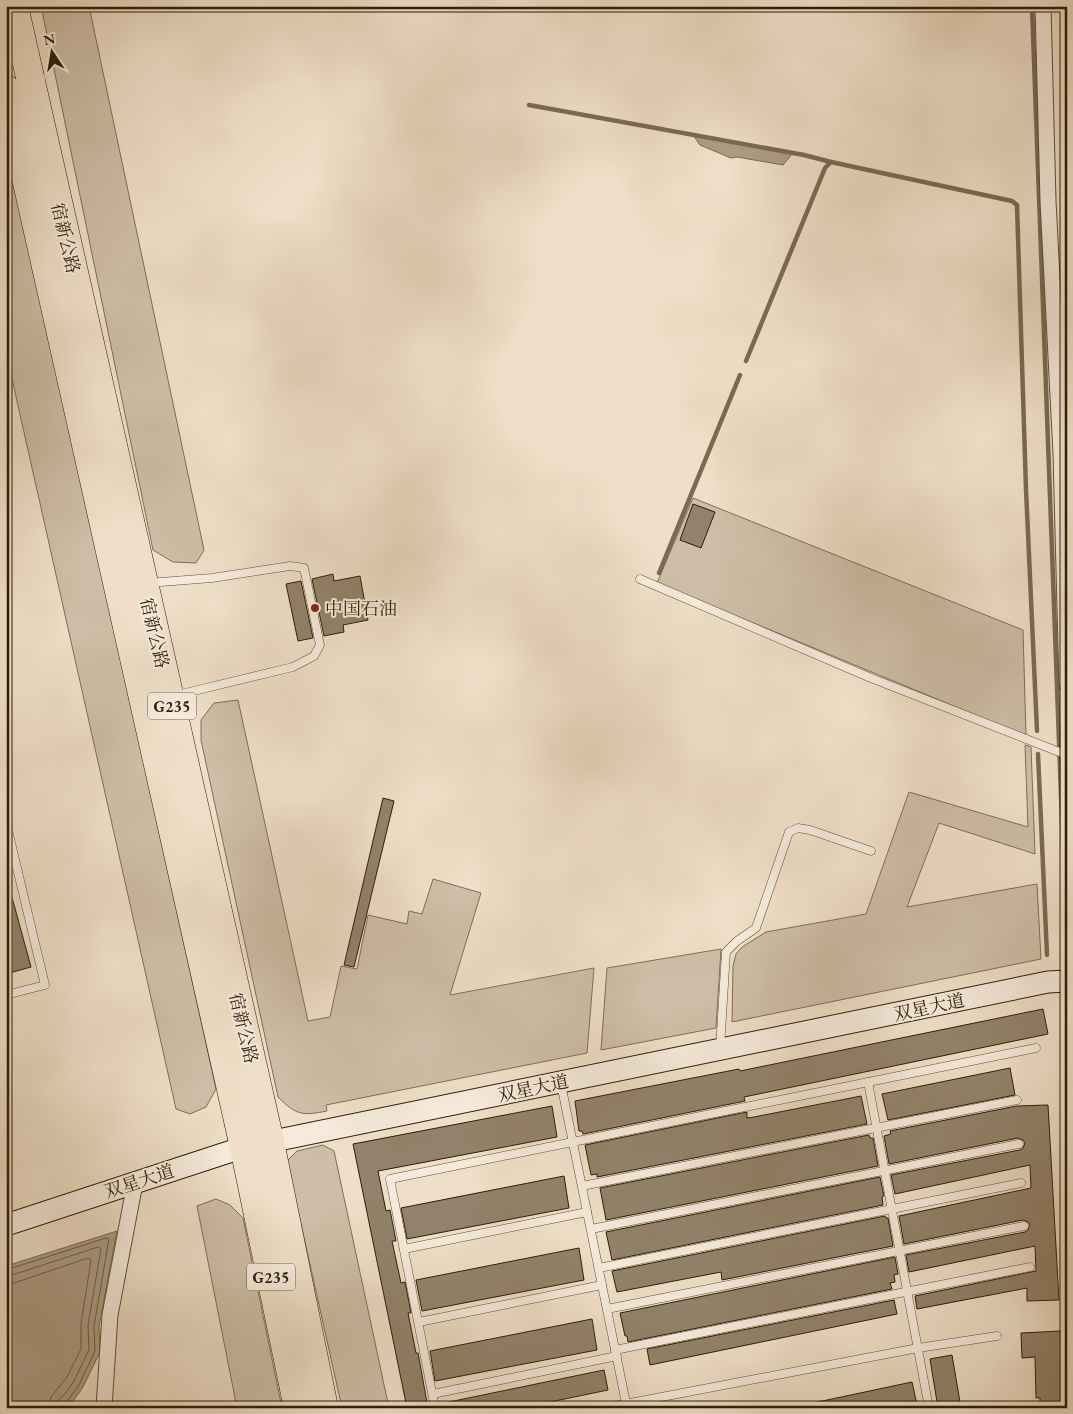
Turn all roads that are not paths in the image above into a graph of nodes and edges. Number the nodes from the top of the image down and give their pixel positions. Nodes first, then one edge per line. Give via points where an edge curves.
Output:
1 (14, 6) edge
2 (1043, 6) edge
3 (6, 89) edge
4 (640, 579) dead end
5 (144, 583) junction
6 (1067, 685) edge
7 (170, 697) junction
8 (1067, 755) edge
9 (6, 822) edge
10 (871, 851) dead end
11 (1064, 981) edge
12 (6, 995) edge
13 (1036, 1048) dead end
14 (720, 1050) junction
15 (868, 1082) junction
16 (561, 1083) junction
17 (1017, 1100) dead end
18 (877, 1128) junction
19 (573, 1142) junction
20 (1019, 1144) dead end
21 (258, 1151) junction
22 (885, 1171) junction
23 (1020, 1183) dead end
24 (582, 1186) junction
25 (134, 1190) junction
26 (892, 1209) junction
27 (587, 1212) junction
28 (6, 1225) edge
29 (1024, 1226) dead end
30 (591, 1229) junction
31 (6, 1240) edge
32 (404, 1249) junction
33 (900, 1251) junction
34 (1030, 1267) dead end
35 (599, 1268) junction
36 (602, 1285) junction
37 (908, 1291) junction
38 (607, 1309) junction
39 (419, 1322) junction
40 (997, 1336) dead end
41 (918, 1348) junction
42 (616, 1353) junction
43 (433, 1394) junction
44 (627, 1406) edge
45 (104, 1408) edge
46 (298, 1408) edge
47 (324, 1408) edge
48 (435, 1408) edge
49 (604, 1408) edge
50 (929, 1408) edge

1 - 5 highway, 宿新公路 / G235
2 - 6 street
3 - 21 highway, 宿新公路 / G235
4 - 8 lane via 871,678
5 - 7 highway, 宿新公路 / G235
5 - 7 lane via 212,578 290,566 304,568 320,645 314,656 293,667
7 - 21 highway, 宿新公路 / G235
9 - 12 lane via 45,985
10 - 14 lane via 810,830 798,828 789,832 756,928 726,952
11 - 14 street, 双星大道
13 - 15 lane
14 - 16 street, 双星大道
15 - 18 lane
15 - 19 lane
16 - 19 lane
16 - 21 street, 双星大道
17 - 18 lane
18 - 22 lane
18 - 24 lane
19 - 24 lane
19 - 32 lane via 390,1179
20 - 22 lane
21 - 25 street, 双星大道
21 - 46 highway, 宿新公路 / G235
21 - 47 highway, 宿新公路 / G235
22 - 26 lane
22 - 30 lane
23 - 26 lane
24 - 27 lane
25 - 28 street, 双星大道
25 - 31 street, 双星大道
25 - 45 street via 110,1314
26 - 33 lane
26 - 35 lane
27 - 30 lane
27 - 32 lane
29 - 33 lane
30 - 35 lane
32 - 39 lane
33 - 37 lane
33 - 38 lane
34 - 37 lane
35 - 36 lane
36 - 38 lane
36 - 39 lane
37 - 41 lane
37 - 42 lane
38 - 42 lane
39 - 43 lane
40 - 41 lane
41 - 44 lane
41 - 50 lane
42 - 43 lane
42 - 44 lane
43 - 48 lane
44 - 49 lane

